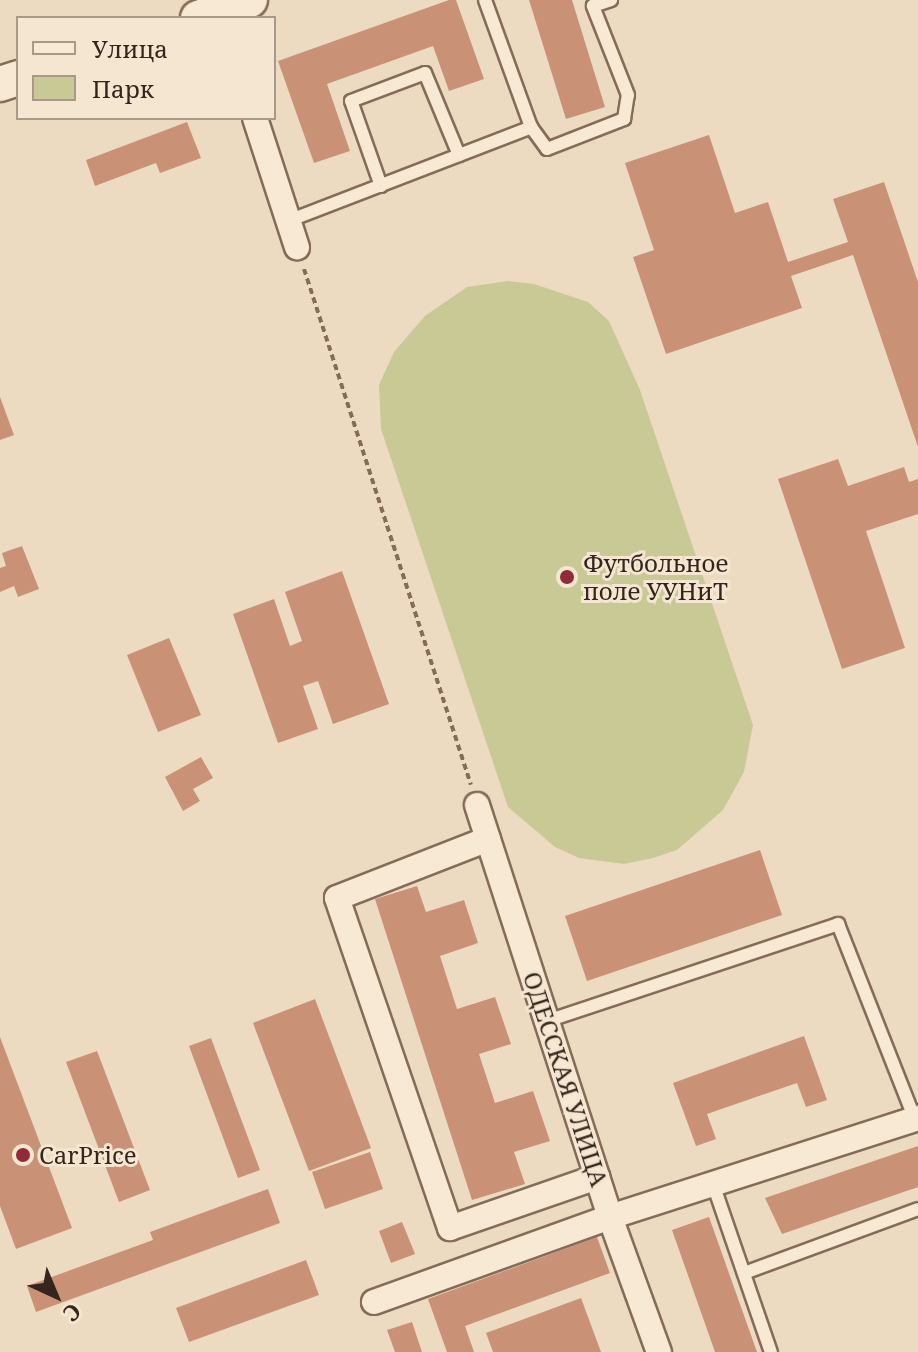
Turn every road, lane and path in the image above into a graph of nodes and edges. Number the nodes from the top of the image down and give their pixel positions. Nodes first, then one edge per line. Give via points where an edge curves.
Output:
1 (485, 0) edge
2 (611, 0) edge
3 (256, 120) edge
4 (531, 127) junction
5 (459, 155) junction
6 (381, 186) junction
7 (288, 221) junction
8 (297, 247) joint
9 (477, 805) joint
10 (488, 839) junction
11 (547, 1021) junction
12 (916, 1118) edge
13 (597, 1177) junction
14 (713, 1184) junction
15 (918, 1209) edge
16 (610, 1217) junction
17 (744, 1273) junction
18 (374, 1302) dead end
19 (659, 1352) edge
20 (771, 1352) edge

1 - 4 lane
2 - 4 lane via 593,6 628,95 624,119 547,149
3 - 7 street
4 - 5 lane
5 - 6 lane
5 - 6 lane via 425,73 351,101
6 - 7 lane
7 - 8 street
8 - 9 path
9 - 10 street, ОДЕССКАЯ УЛИЦА
10 - 11 street, ОДЕССКАЯ УЛИЦА
10 - 13 street via 337,898 450,1228
11 - 12 lane via 838,924
11 - 13 street, ОДЕССКАЯ УЛИЦА
12 - 14 street
13 - 16 street, ОДЕССКАЯ УЛИЦА
14 - 16 street
14 - 17 lane
15 - 17 lane
16 - 18 street
16 - 19 street, ОДЕССКАЯ УЛИЦА
17 - 20 lane

